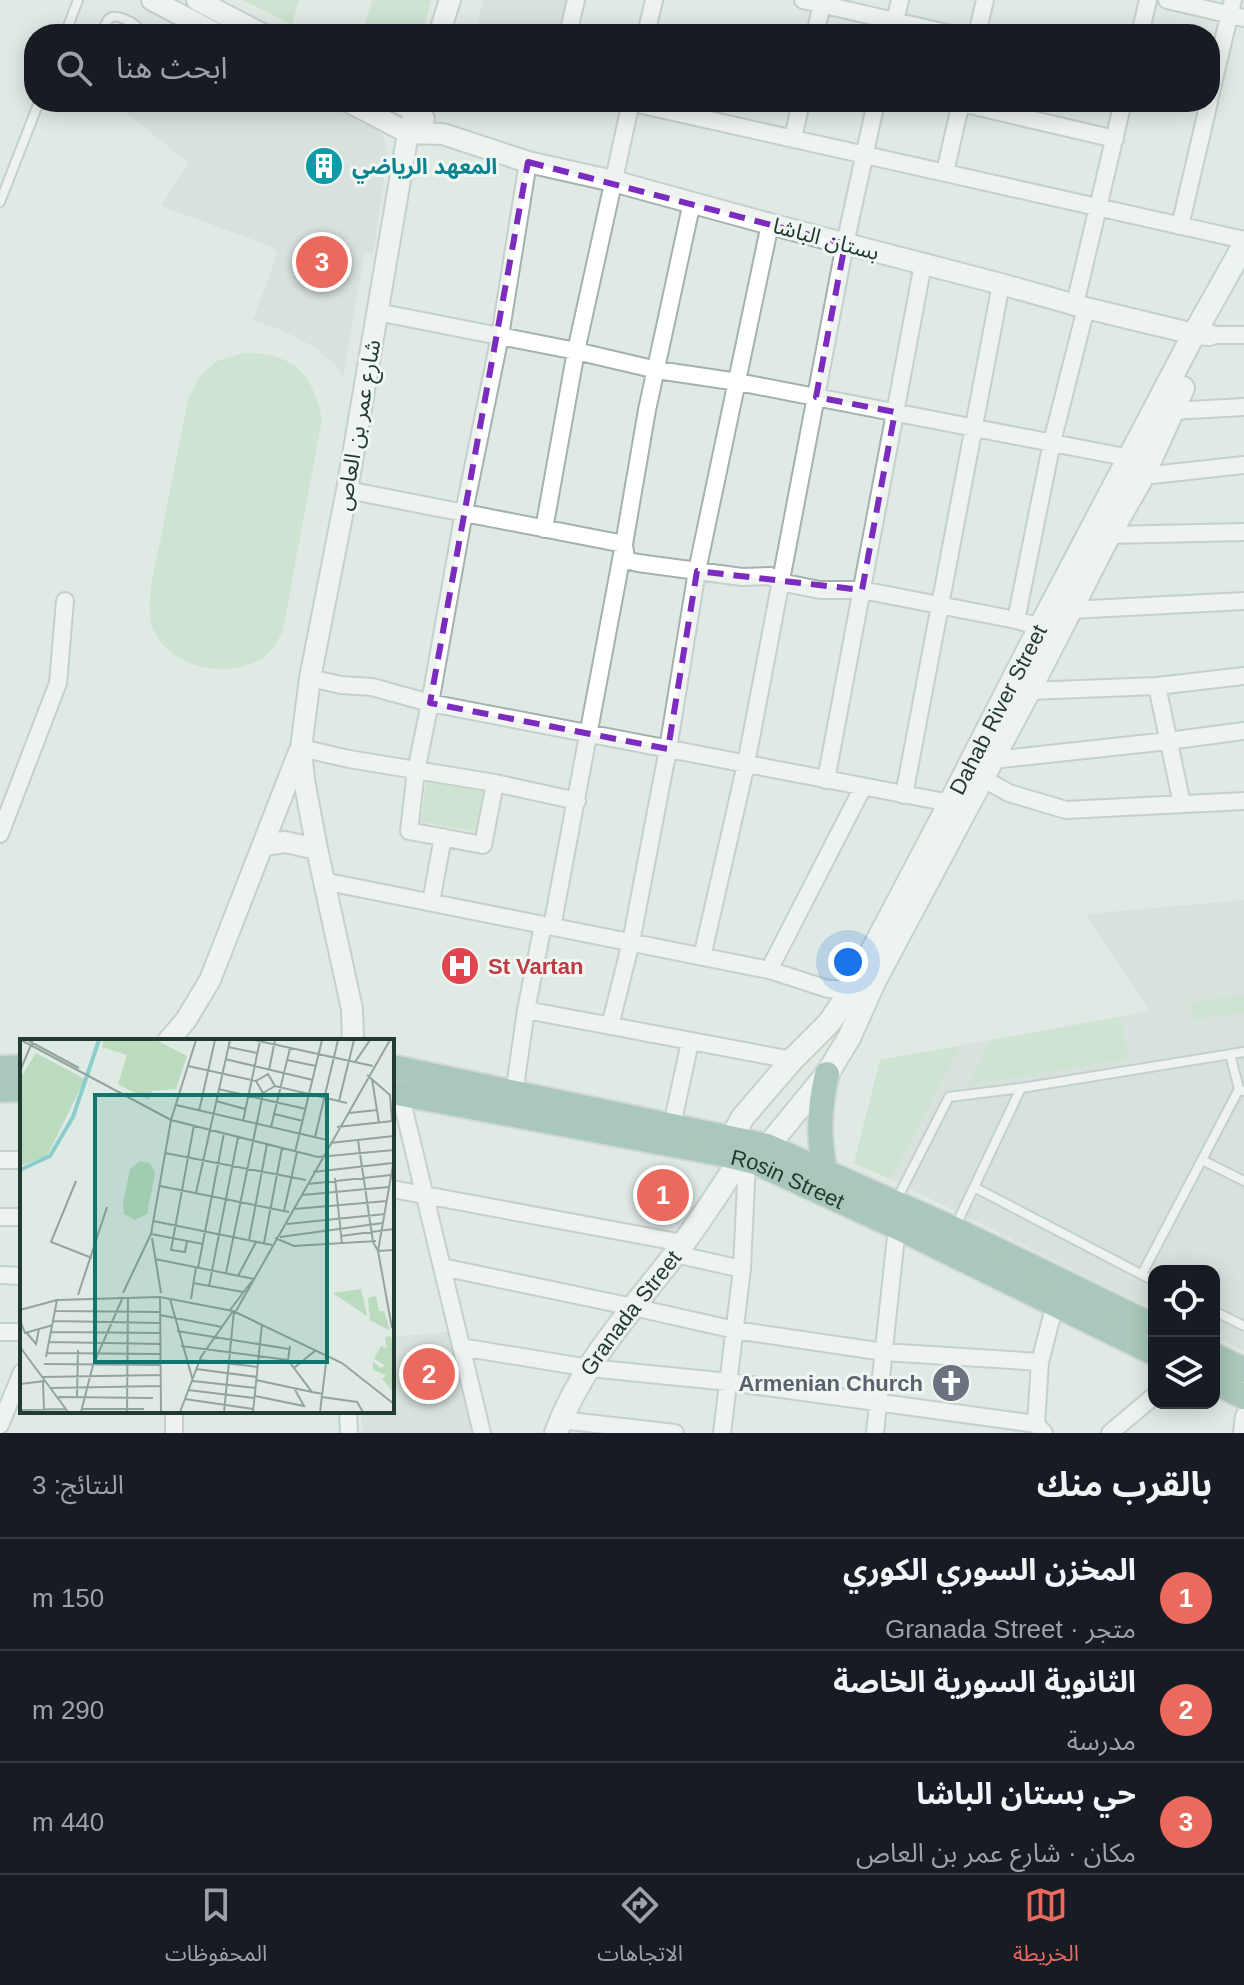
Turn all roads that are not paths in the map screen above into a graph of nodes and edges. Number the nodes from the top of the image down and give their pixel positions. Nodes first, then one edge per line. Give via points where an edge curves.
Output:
1 (78, 0) edge
2 (152, 0) edge
3 (197, 0) edge
4 (450, 0) edge
5 (576, 0) edge
6 (654, 0) edge
7 (803, 0) edge
8 (900, 0) edge
9 (985, 0) edge
10 (1148, 0) edge
11 (1167, 0) edge
12 (822, 2) edge
13 (1235, 11) edge
14 (69, 24) edge
15 (106, 24) edge
16 (134, 24) edge
17 (198, 24) edge
18 (243, 24) edge
19 (442, 24) edge
20 (570, 24) edge
21 (648, 24) edge
22 (817, 24) edge
23 (883, 24) edge
24 (895, 24) edge
25 (979, 24) edge
26 (1142, 24) edge
27 (1220, 62) edge
28 (35, 112) edge
29 (368, 112) edge
30 (410, 112) edge
31 (418, 112) edge
32 (628, 112) edge
33 (675, 112) edge
34 (799, 112) edge
35 (874, 112) edge
36 (959, 112) edge
37 (1000, 112) edge
38 (1121, 112) edge
39 (1206, 112) edge
40 (408, 133) junction
41 (443, 134) junction
42 (793, 138) junction
43 (1115, 139) junction
44 (864, 154) junction
45 (528, 162) junction
46 (945, 172) junction
47 (613, 181) junction
48 (0, 202) edge
49 (692, 202) junction
50 (1098, 207) junction
51 (770, 224) junction
52 (1180, 226) junction
53 (1244, 242) edge
54 (845, 244) junction
55 (923, 264) junction
56 (1244, 276) edge
57 (1001, 284) junction
58 (1080, 306) junction
59 (377, 312) junction
60 (1202, 335) junction
61 (1244, 335) edge
62 (500, 336) junction
63 (576, 351) junction
64 (657, 370) junction
65 (738, 382) junction
66 (816, 397) junction
67 (1244, 407) edge
68 (1172, 411) junction
69 (895, 412) junction
70 (973, 427) junction
71 (1052, 442) junction
72 (1244, 465) edge
73 (1136, 467) junction
74 (347, 490) junction
75 (464, 512) junction
76 (544, 529) junction
77 (1244, 532) edge
78 (1109, 535) junction
79 (624, 544) junction
80 (697, 571) junction
81 (780, 582) junction
82 (862, 590) junction
83 (65, 601) dead end
84 (1244, 601) edge
85 (939, 605) junction
86 (1070, 610) junction
87 (1016, 620) junction
88 (1040, 627) junction
89 (1244, 676) edge
90 (310, 678) junction
91 (1157, 686) junction
92 (1029, 691) junction
93 (430, 703) junction
94 (1244, 731) edge
95 (589, 734) junction
96 (1168, 741) junction
97 (301, 748) junction
98 (668, 749) junction
99 (746, 764) junction
100 (981, 769) junction
101 (416, 771) junction
102 (826, 780) junction
103 (495, 783) junction
104 (863, 787) junction
105 (904, 795) junction
106 (577, 801) junction
107 (1244, 801) edge
108 (950, 803) junction
109 (1182, 804) junction
110 (0, 834) edge
111 (443, 837) junction
112 (264, 845) junction
113 (317, 849) junction
114 (323, 881) junction
115 (431, 902) junction
116 (548, 926) junction
117 (631, 942) junction
118 (702, 957) junction
119 (769, 970) junction
120 (852, 989) junction
121 (526, 1010) junction
122 (610, 1026) junction
123 (170, 1039) edge
124 (353, 1039) edge
125 (690, 1042) junction
126 (1244, 1052) edge
127 (1230, 1054) junction
128 (792, 1060) junction
129 (20, 1067) edge
130 (394, 1067) edge
131 (0, 1068) edge
132 (827, 1074) junction
133 (1021, 1088) junction
134 (20, 1089) edge
135 (0, 1090) edge
136 (1241, 1090) edge
137 (396, 1093) edge
138 (514, 1094) junction
139 (672, 1125) junction
140 (744, 1153) junction
141 (1202, 1160) junction
142 (825, 1171) junction
143 (1244, 1181) edge
144 (974, 1187) junction
145 (394, 1189) edge
146 (424, 1194) junction
147 (896, 1215) junction
148 (954, 1229) junction
149 (679, 1249) junction
150 (442, 1267) junction
151 (742, 1269) junction
152 (1142, 1274) junction
153 (0, 1275) edge
154 (20, 1276) edge
155 (1148, 1278) edge
156 (1055, 1304) junction
157 (633, 1307) junction
158 (1220, 1314) edge
159 (1148, 1323) edge
160 (1244, 1326) edge
161 (735, 1330) junction
162 (461, 1347) junction
163 (1148, 1350) edge
164 (884, 1352) junction
165 (1220, 1358) edge
166 (1040, 1362) junction
167 (589, 1368) junction
168 (1244, 1370) edge
169 (729, 1382) junction
170 (1220, 1385) edge
171 (12, 1392) edge
172 (1244, 1397) edge
173 (879, 1401) junction
174 (1148, 1401) edge
175 (348, 1413) edge
176 (1244, 1416) edge
177 (0, 1425) edge
178 (558, 1426) edge
179 (1040, 1428) edge
180 (349, 1433) edge
181 (482, 1433) edge
182 (675, 1433) edge
183 (722, 1433) edge
184 (875, 1433) edge
185 (1110, 1433) edge
186 (1242, 1433) edge

1 - 14 lane
2 - 17 street
3 - 18 street
4 - 19 street
5 - 20 street
6 - 21 street
7 - 12 street
8 - 24 street
9 - 25 street
10 - 26 street
11 - 13 street
12 - 22 street
12 - 23 street
13 - 27 street
15 - 16 lane via 118,17
28 - 48 lane
29 - 40 street, بستان الباشا
30 - 40 street, شارع عمر بن العاص
31 - 41 street, بستان الباشا
32 - 47 street
33 - 42 street
34 - 42 street
35 - 44 street
36 - 46 street
37 - 43 street
38 - 43 street
39 - 52 street
40 - 41 street, بستان الباشا
40 - 59 street, شارع عمر بن العاص
41 - 45 street, بستان الباشا
42 - 44 street
43 - 50 street
44 - 46 street
44 - 54 street
45 - 47 street, بستان الباشا
45 - 62 street
46 - 50 street
47 - 49 street, بستان الباشا
47 - 63 street
49 - 51 street, بستان الباشا
49 - 64 street
50 - 52 street
50 - 58 street
51 - 54 street, بستان الباشا
51 - 65 street
52 - 53 street
53 - 60 main road, Dahab River Street
54 - 55 street, بستان الباشا
54 - 66 street
55 - 57 street, بستان الباشا
55 - 69 street
56 - 60 main road, Dahab River Street
57 - 58 street, بستان الباشا
57 - 70 street
58 - 60 street, بستان الباشا
58 - 71 street
59 - 62 street
59 - 74 street, شارع عمر بن العاص
60 - 61 street
60 - 68 main road, Dahab River Street
60 - 73 main road, Dahab River Street
62 - 63 street
62 - 75 street
63 - 64 street
63 - 76 street
64 - 65 street
64 - 79 street
65 - 66 street
65 - 80 street
66 - 69 street
66 - 81 street
67 - 68 street
68 - 73 main road, Dahab River Street
69 - 70 street
69 - 82 street
70 - 71 street
70 - 85 street
71 - 73 street
71 - 87 street
72 - 73 street
73 - 78 main road, Dahab River Street
73 - 88 main road, Dahab River Street
74 - 75 street
74 - 90 street, شارع عمر بن العاص
75 - 76 street
75 - 93 street
76 - 79 street
77 - 78 street
78 - 86 main road, Dahab River Street
79 - 80 street via 626,560
79 - 95 street
80 - 81 street via 770,576
80 - 98 street
81 - 82 street via 820,590
81 - 99 street
82 - 85 street
82 - 102 street
83 - 110 street via 58,683
84 - 86 street
85 - 87 street
85 - 105 street
86 - 92 main road, Dahab River Street
87 - 88 street
88 - 100 main road, Dahab River Street
89 - 91 street
90 - 93 street
90 - 97 street, شارع عمر بن العاص
91 - 92 street
91 - 96 street
92 - 100 main road, Dahab River Street
93 - 95 street
93 - 101 street
94 - 96 street
95 - 98 street
95 - 106 street
96 - 100 street
96 - 109 street
97 - 101 street
97 - 112 street, شارع عمر بن العاص
97 - 113 street, شارع عمر بن العاص
98 - 99 street
98 - 117 street
99 - 102 street
99 - 118 street
100 - 108 main road, Dahab River Street
100 - 109 street via 1009,793 1066,810
100 - 132 main road, Dahab River Street
101 - 103 street
101 - 111 street via 409,831
102 - 104 street
103 - 106 street
103 - 111 street via 483,845
104 - 105 street
104 - 119 street
105 - 108 street
106 - 116 street
107 - 109 street
108 - 120 main road, Dahab River Street
111 - 115 street
112 - 113 street via 285,842
112 - 123 street, شارع عمر بن العاص via 210,980
113 - 114 street, شارع عمر بن العاص
114 - 115 street
114 - 124 street, شارع عمر بن العاص via 352,1009
115 - 116 street
116 - 117 street
116 - 121 street
117 - 118 street
117 - 122 street
118 - 119 street
119 - 120 street via 828,989
120 - 128 main road, Dahab River Street via 829,1023
121 - 122 street
121 - 138 street
122 - 125 street
125 - 128 street
125 - 139 street
126 - 127 lane
127 - 133 lane
127 - 136 lane
128 - 140 main road, Dahab River Street via 743,1117
129 - 131 main road
130 - 138 main road, Rosin Street
132 - 140 main road, Dahab River Street
132 - 142 main road via 819,1133
133 - 144 lane
133 - 147 lane via 949,1097
134 - 135 main road
136 - 141 lane
137 - 140 main road, Rosin Street
137 - 146 street
138 - 139 main road, Rosin Street
139 - 140 main road, Rosin Street
140 - 142 main road, Rosin Street
140 - 147 main road, Rosin Street
140 - 149 main road, Granada Street
140 - 151 street
141 - 143 lane
141 - 152 lane
142 - 147 main road, Rosin Street
144 - 148 lane
144 - 152 lane
145 - 146 street
146 - 149 street
146 - 150 street
147 - 148 main road, Rosin Street
147 - 156 main road, Rosin Street
147 - 164 street
148 - 159 main road, Rosin Street
149 - 151 street
149 - 157 main road, Granada Street
150 - 157 street
150 - 162 street
151 - 161 street
152 - 155 lane
153 - 154 street
156 - 163 main road, Rosin Street
156 - 166 street
157 - 161 street
157 - 167 main road, Granada Street
158 - 160 lane
161 - 164 street
161 - 169 street
162 - 167 street
162 - 181 street
164 - 166 street
164 - 173 street
165 - 168 main road
166 - 179 street
167 - 169 street
167 - 178 main road, Granada Street
169 - 173 street
169 - 183 street
170 - 172 main road
171 - 177 street
173 - 179 street
173 - 184 street
174 - 185 street
175 - 180 street
176 - 186 street
178 - 182 street

